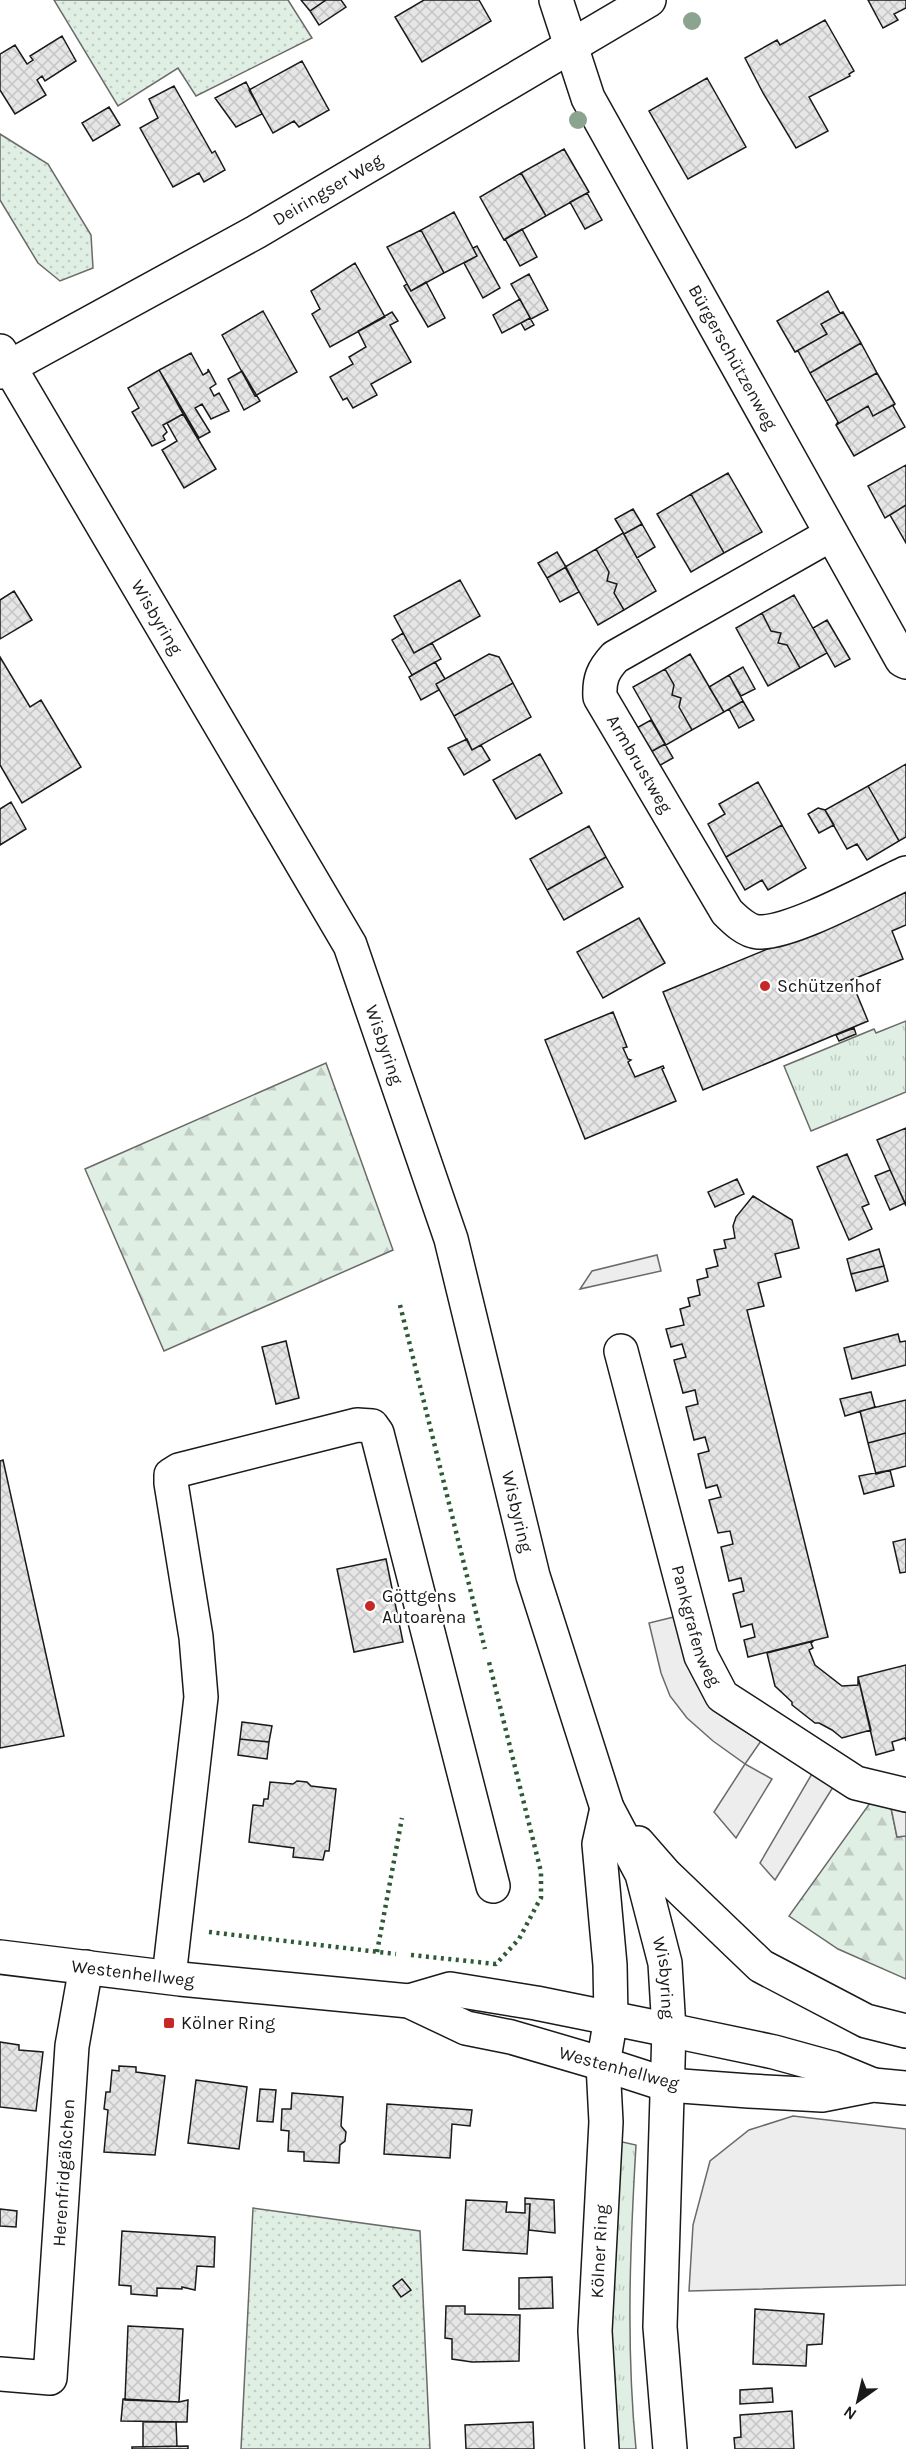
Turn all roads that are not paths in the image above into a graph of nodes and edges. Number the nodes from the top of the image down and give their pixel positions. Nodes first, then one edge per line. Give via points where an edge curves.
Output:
1 (556, 0) edge
2 (650, 0) edge
3 (572, 46) junction
4 (3, 363) edge
5 (830, 535) junction
6 (906, 662) edge
7 (906, 873) edge
8 (621, 1351) dead end
9 (906, 1795) edge
10 (607, 1808) junction
11 (494, 1886) dead end
12 (0, 1957) edge
13 (86, 1967) junction
14 (169, 1977) junction
15 (408, 2001) junction
16 (611, 2018) junction
17 (669, 2030) junction
18 (906, 2031) edge
19 (603, 2064) junction
20 (668, 2085) junction
21 (873, 2085) junction
22 (906, 2088) edge
23 (0, 2373) edge
24 (602, 2449) edge
25 (670, 2449) edge

1 - 3 street, Bürgerschützenweg
2 - 3 street, Deiringser Weg
3 - 4 street, Deiringser Weg via 256,232
3 - 5 street, Bürgerschützenweg via 588,98
4 - 10 street, Wisbyring via 350,945 451,1239 533,1576
5 - 6 street, Bürgerschützenweg
5 - 7 street, Armbrustweg via 615,657 603,669 600,697 727,912 739,924 757,932 790,927
8 - 9 street, Pankgrafenweg via 701,1656 722,1696 856,1783
10 - 16 street via 599,1844
10 - 17 street, Wisbyring via 642,1874 665,1963
10 - 18 street via 666,1875 761,1966 866,2022
11 - 14 street via 377,1433 372,1426 357,1425 179,1470 171,1475 171,1483 196,1637 201,1696
12 - 13 street, Westenhellweg
13 - 14 street, Westenhellweg
13 - 23 street, Herenfridgäßchen via 72,2046 50,2378
14 - 15 street, Westenhellweg
15 - 16 street, Westenhellweg via 450,1989
15 - 19 street, Westenhellweg via 466,2028
16 - 17 street, Westenhellweg
16 - 19 street, Kölner Ring
17 - 20 street, Wisbyring
17 - 21 street, Westenhellweg via 774,2052 832,2068
19 - 20 street, Westenhellweg
19 - 24 street, Kölner Ring via 606,2122 595,2331
20 - 21 street, Westenhellweg via 822,2095
20 - 25 street via 660,2326
21 - 22 street, Westenhellweg

